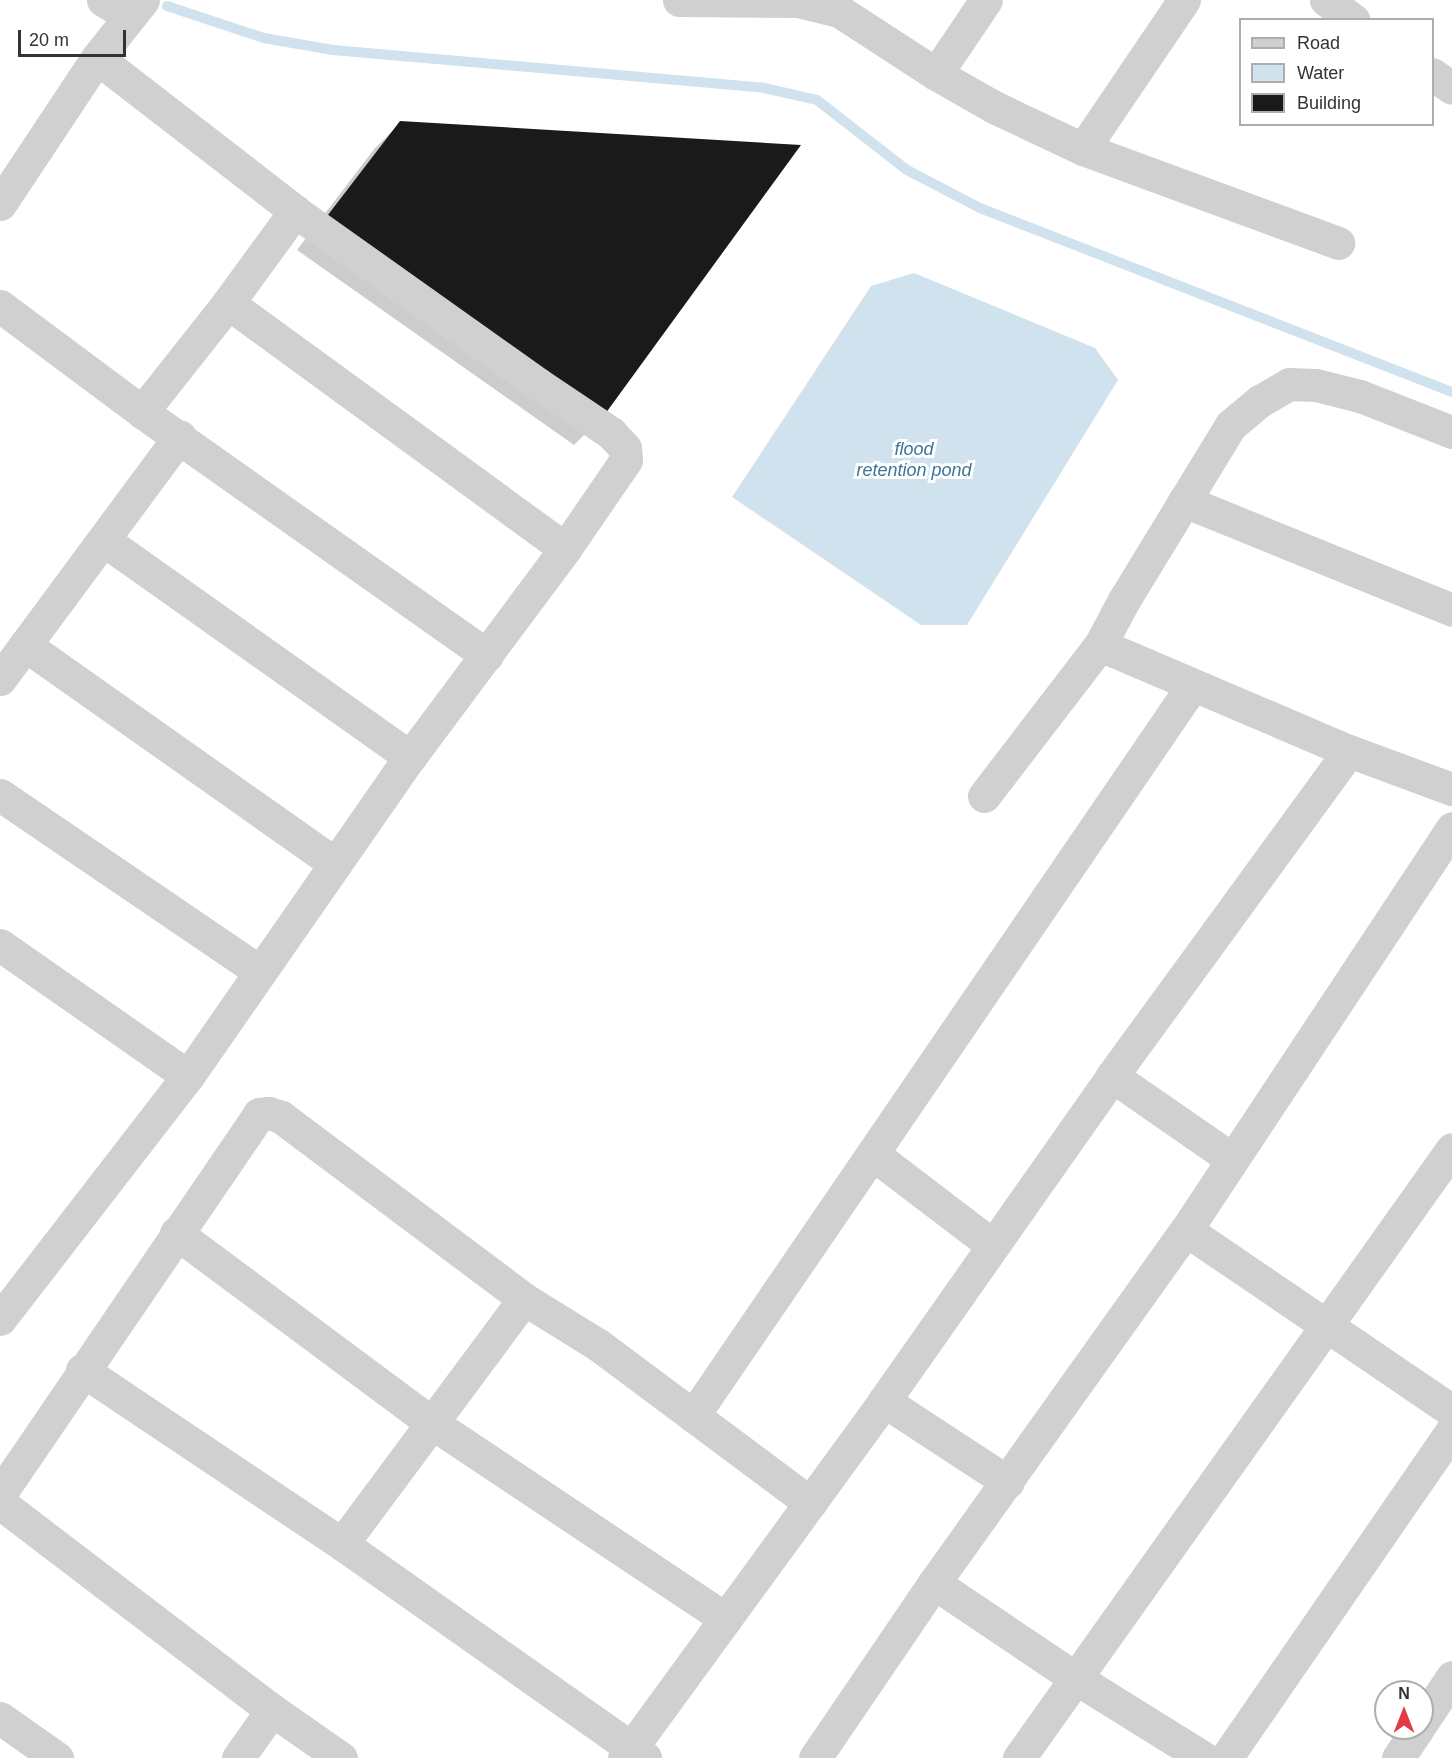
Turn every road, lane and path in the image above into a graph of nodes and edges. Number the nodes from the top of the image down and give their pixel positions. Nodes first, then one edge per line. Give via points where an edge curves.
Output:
1 (679, 0) edge
2 (986, 0) edge
3 (1184, 0) edge
4 (1326, 0) edge
5 (813, 1) edge
6 (125, 5) edge
7 (1350, 18) edge
8 (98, 58) junction
9 (936, 74) junction
10 (1434, 75) edge
11 (1452, 88) edge
12 (1083, 149) junction
13 (0, 204) edge
14 (295, 211) junction
15 (1338, 243) dead end
16 (228, 303) junction
17 (0, 306) edge
18 (142, 411) junction
19 (1452, 432) edge
20 (180, 436) junction
21 (1184, 501) junction
22 (105, 541) junction
23 (565, 549) junction
24 (1452, 610) edge
25 (25, 645) junction
26 (1100, 645) junction
27 (487, 655) junction
28 (0, 679) edge
29 (1192, 686) junction
30 (1349, 751) junction
31 (410, 757) junction
32 (1452, 789) edge
33 (0, 795) edge
34 (984, 796) dead end
35 (1452, 828) edge
36 (336, 864) junction
37 (0, 945) edge
38 (259, 971) junction
39 (188, 1076) junction
40 (1112, 1076) junction
41 (1452, 1149) edge
42 (874, 1155) junction
43 (1232, 1159) junction
44 (1186, 1230) junction
45 (176, 1233) junction
46 (992, 1245) junction
47 (524, 1299) junction
48 (5, 1302) edge
49 (1326, 1328) junction
50 (82, 1370) junction
51 (884, 1401) junction
52 (1452, 1411) edge
53 (693, 1416) junction
54 (432, 1423) junction
55 (1452, 1430) edge
56 (1008, 1482) junction
57 (0, 1494) edge
58 (0, 1503) edge
59 (810, 1503) junction
60 (342, 1544) junction
61 (934, 1583) junction
62 (726, 1619) junction
63 (1452, 1677) edge
64 (1077, 1679) junction
65 (1434, 1704) edge
66 (272, 1710) junction
67 (0, 1718) edge
68 (1410, 1740) edge
69 (634, 1755) edge
70 (57, 1758) edge
71 (238, 1758) edge
72 (341, 1758) edge
73 (815, 1758) edge
74 (1019, 1758) edge
75 (1204, 1758) edge
76 (1226, 1758) edge
77 (1398, 1758) edge

1 - 5 street
2 - 9 street
3 - 12 street
4 - 7 street
5 - 9 street via 839,10
6 - 8 street
8 - 13 street
8 - 14 street
9 - 12 street via 994,107
10 - 11 street
12 - 15 street
14 - 16 street
14 - 23 street via 611,433 625,448 625,463
16 - 18 street
16 - 23 street
17 - 18 street
18 - 20 street
19 - 21 street via 1360,396 1316,385 1289,384 1260,401 1232,425
20 - 22 street
20 - 27 street
21 - 24 street
21 - 26 street
22 - 25 street
22 - 31 street
23 - 27 street
25 - 28 street
25 - 36 street
26 - 29 street
26 - 34 street
27 - 31 street
29 - 30 street
29 - 42 street
30 - 32 street
30 - 40 street
31 - 36 street
33 - 38 street
35 - 43 street
36 - 38 street
37 - 39 street
38 - 39 street
39 - 48 street
40 - 43 street
40 - 46 street
41 - 49 street
42 - 46 street
42 - 53 street
43 - 44 street
44 - 49 street
44 - 56 street
45 - 47 street via 259,1114 268,1113 281,1117
45 - 50 street
45 - 54 street
46 - 51 street
47 - 53 street via 597,1344
47 - 54 street
49 - 52 street
49 - 64 street
50 - 57 street
50 - 60 street
51 - 56 street
51 - 59 street
53 - 59 street
54 - 60 street
54 - 62 street
55 - 76 street
56 - 61 street
58 - 66 street
59 - 62 street
60 - 69 street
61 - 64 street
61 - 73 street
62 - 69 street
63 - 65 street
64 - 74 street
64 - 75 street
66 - 71 street
66 - 72 street
67 - 70 street
68 - 77 street

